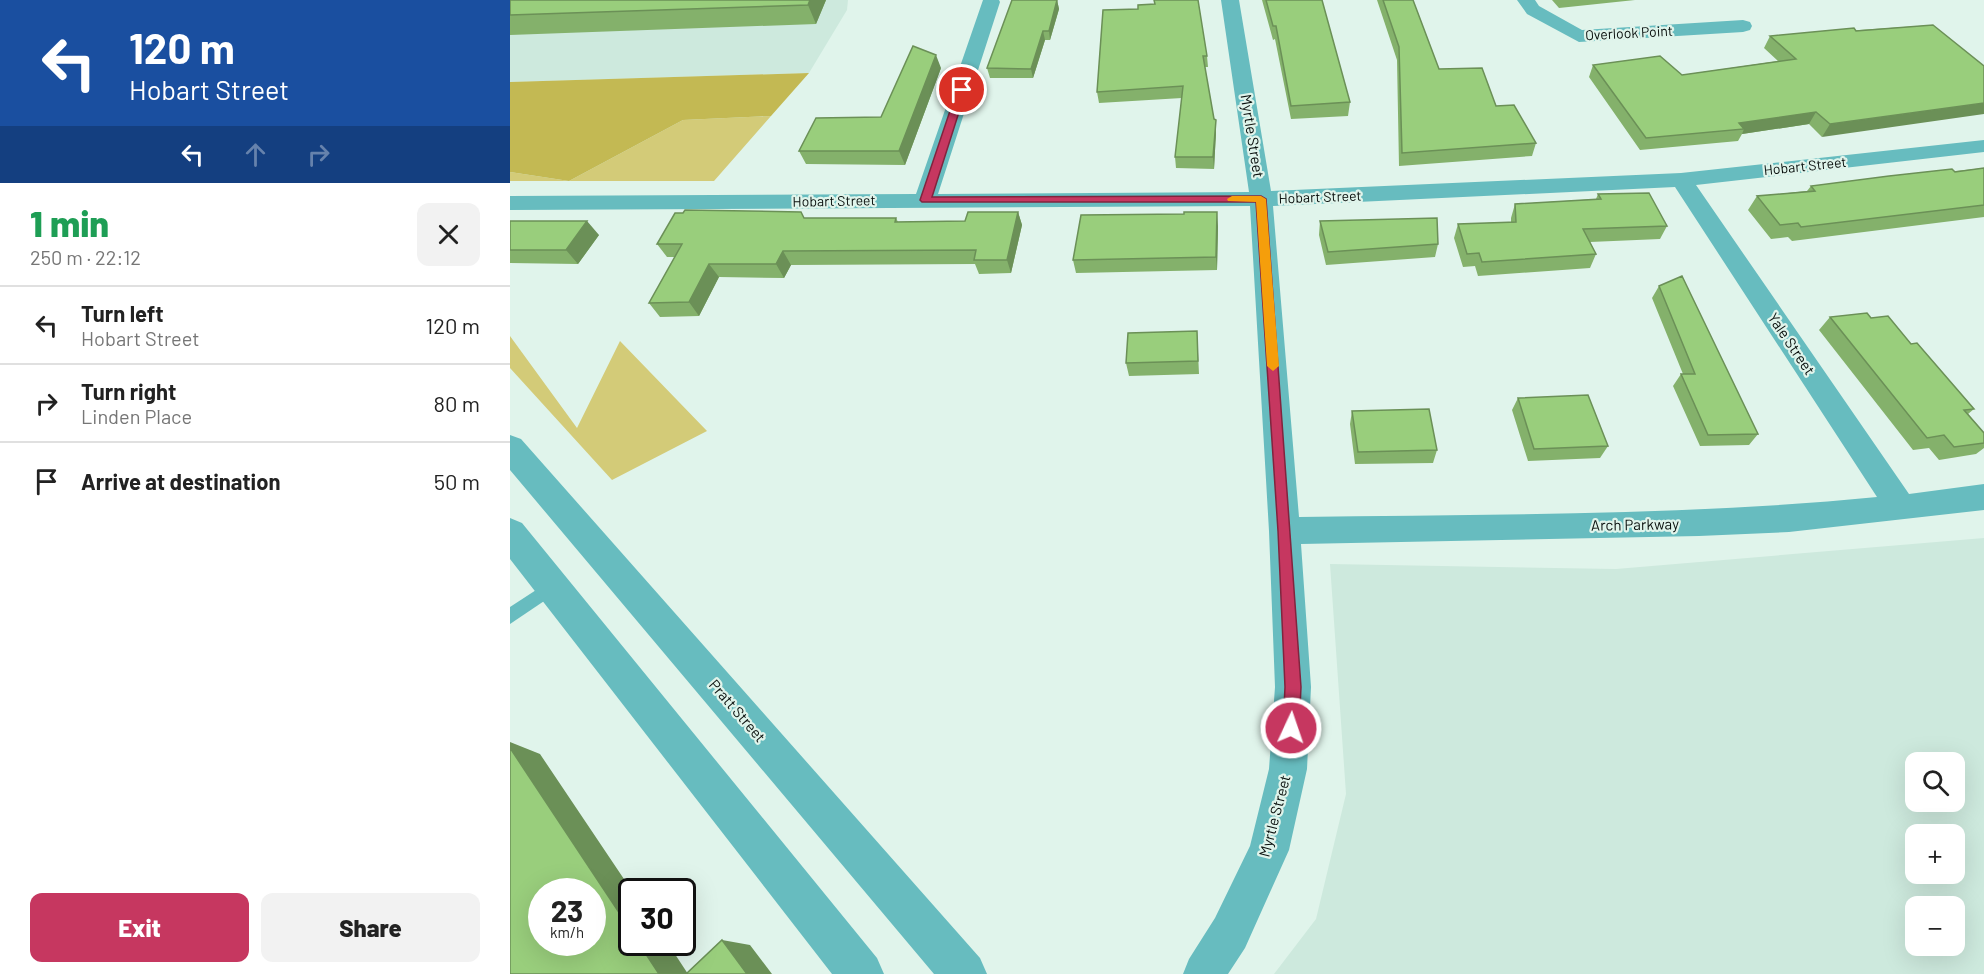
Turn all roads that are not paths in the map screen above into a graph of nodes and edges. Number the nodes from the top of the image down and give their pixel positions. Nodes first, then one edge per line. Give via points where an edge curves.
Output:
1 (1230, 0) edge
2 (1526, 0) edge
3 (991, 2) dead end
4 (1743, 26) dead end
5 (1984, 146) edge
6 (1681, 180) junction
7 (1261, 199) junction
8 (926, 200) junction
9 (510, 203) edge
10 (510, 448) edge
11 (1984, 497) edge
12 (1901, 508) junction
13 (1285, 531) junction
14 (510, 533) edge
15 (553, 586) junction
16 (510, 616) edge
17 (861, 974) edge
18 (964, 974) edge
19 (1204, 974) edge

1 - 7 street, Myrtle Street
2 - 4 street, Overlook Point via 1533,10 1579,36
3 - 8 street
5 - 6 street, Hobart Street
6 - 7 street, Hobart Street
6 - 12 street, Yale Street
7 - 8 street, Hobart Street
7 - 13 street, Myrtle Street
8 - 9 street, Hobart Street
10 - 18 street, Pratt Street
11 - 12 street, Arch Parkway
12 - 13 street, Arch Parkway via 1699,524
13 - 19 street, Myrtle Street via 1293,687 1288,769 1269,850 1230,933
14 - 15 street
15 - 16 lane
15 - 17 street

